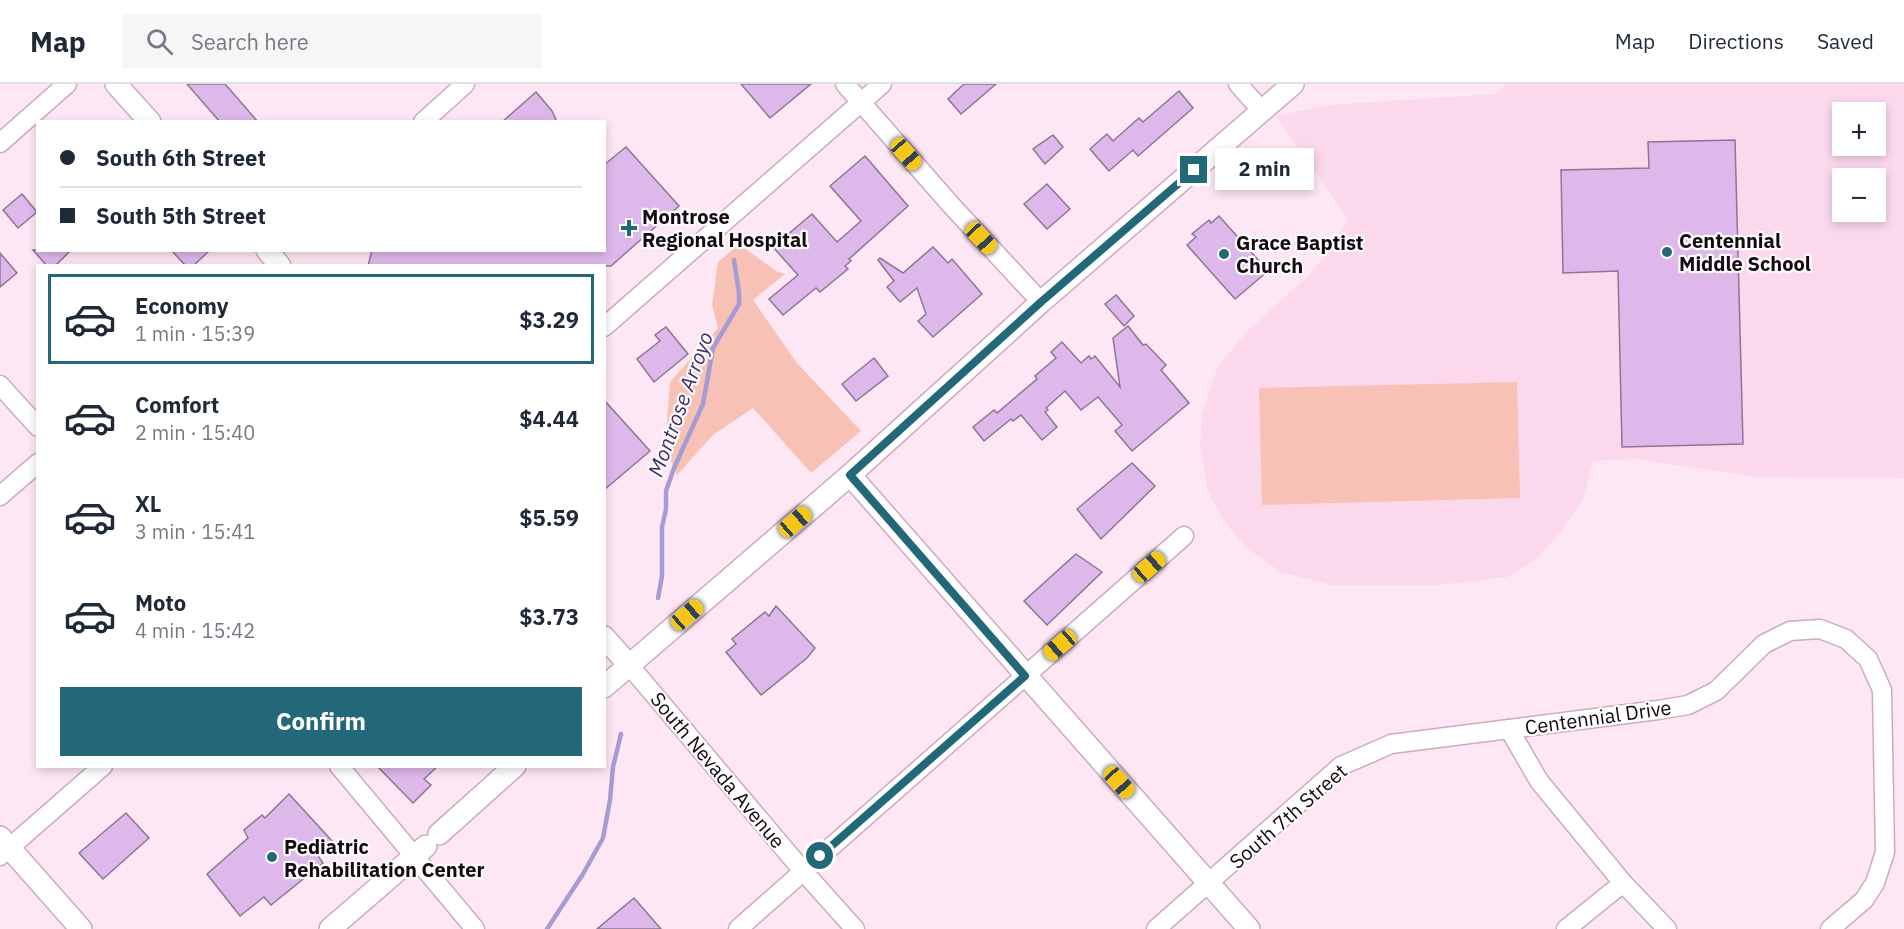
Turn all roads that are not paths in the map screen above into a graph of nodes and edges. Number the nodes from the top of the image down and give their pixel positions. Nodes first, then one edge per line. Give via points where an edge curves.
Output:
1 (68, 84) edge
2 (116, 84) edge
3 (465, 84) edge
4 (845, 84) edge
5 (882, 84) edge
6 (1238, 84) edge
7 (1293, 84) edge
8 (861, 102) junction
9 (1262, 111) junction
10 (148, 120) edge
11 (425, 120) edge
12 (0, 143) edge
13 (1041, 302) junction
14 (606, 325) edge
15 (0, 385) edge
16 (36, 425) edge
17 (36, 465) edge
18 (850, 475) junction
19 (0, 496) edge
20 (1184, 536) dead end
21 (606, 639) edge
22 (629, 665) junction
23 (1025, 676) junction
24 (606, 685) edge
25 (1509, 729) junction
26 (101, 768) edge
27 (341, 768) edge
28 (513, 768) edge
29 (426, 846) junction
30 (3, 847) edge
31 (803, 871) junction
32 (1209, 883) junction
33 (1623, 883) junction
34 (81, 929) edge
35 (330, 929) edge
36 (475, 929) edge
37 (738, 929) edge
38 (855, 929) edge
39 (1156, 929) edge
40 (1249, 929) edge
41 (1566, 929) edge
42 (1667, 929) edge
43 (1830, 929) edge

1 - 12 street
2 - 10 street
3 - 11 street
4 - 8 street
5 - 8 street
6 - 9 street
7 - 9 street
8 - 13 street
8 - 14 street
9 - 13 street
13 - 18 street
15 - 16 street
17 - 19 street
18 - 22 street
18 - 23 street
20 - 23 street
21 - 22 street, South Nevada Avenue
22 - 24 street
22 - 31 street, South Nevada Avenue
23 - 31 street
23 - 32 street
25 - 32 street, South 7th Street via 1391,744 1341,766
25 - 33 street, Centennial Drive via 1539,781
25 - 43 street, Centennial Drive via 1688,705 1716,691 1764,644 1790,631 1820,629 1846,639 1868,659 1882,690 1885,852 1864,900
26 - 30 street
27 - 29 street
28 - 29 street
29 - 35 street
29 - 36 street
30 - 34 street
31 - 37 street
31 - 38 street, South Nevada Avenue
32 - 39 street, South 7th Street
32 - 40 street
33 - 41 street
33 - 42 street, Centennial Drive

